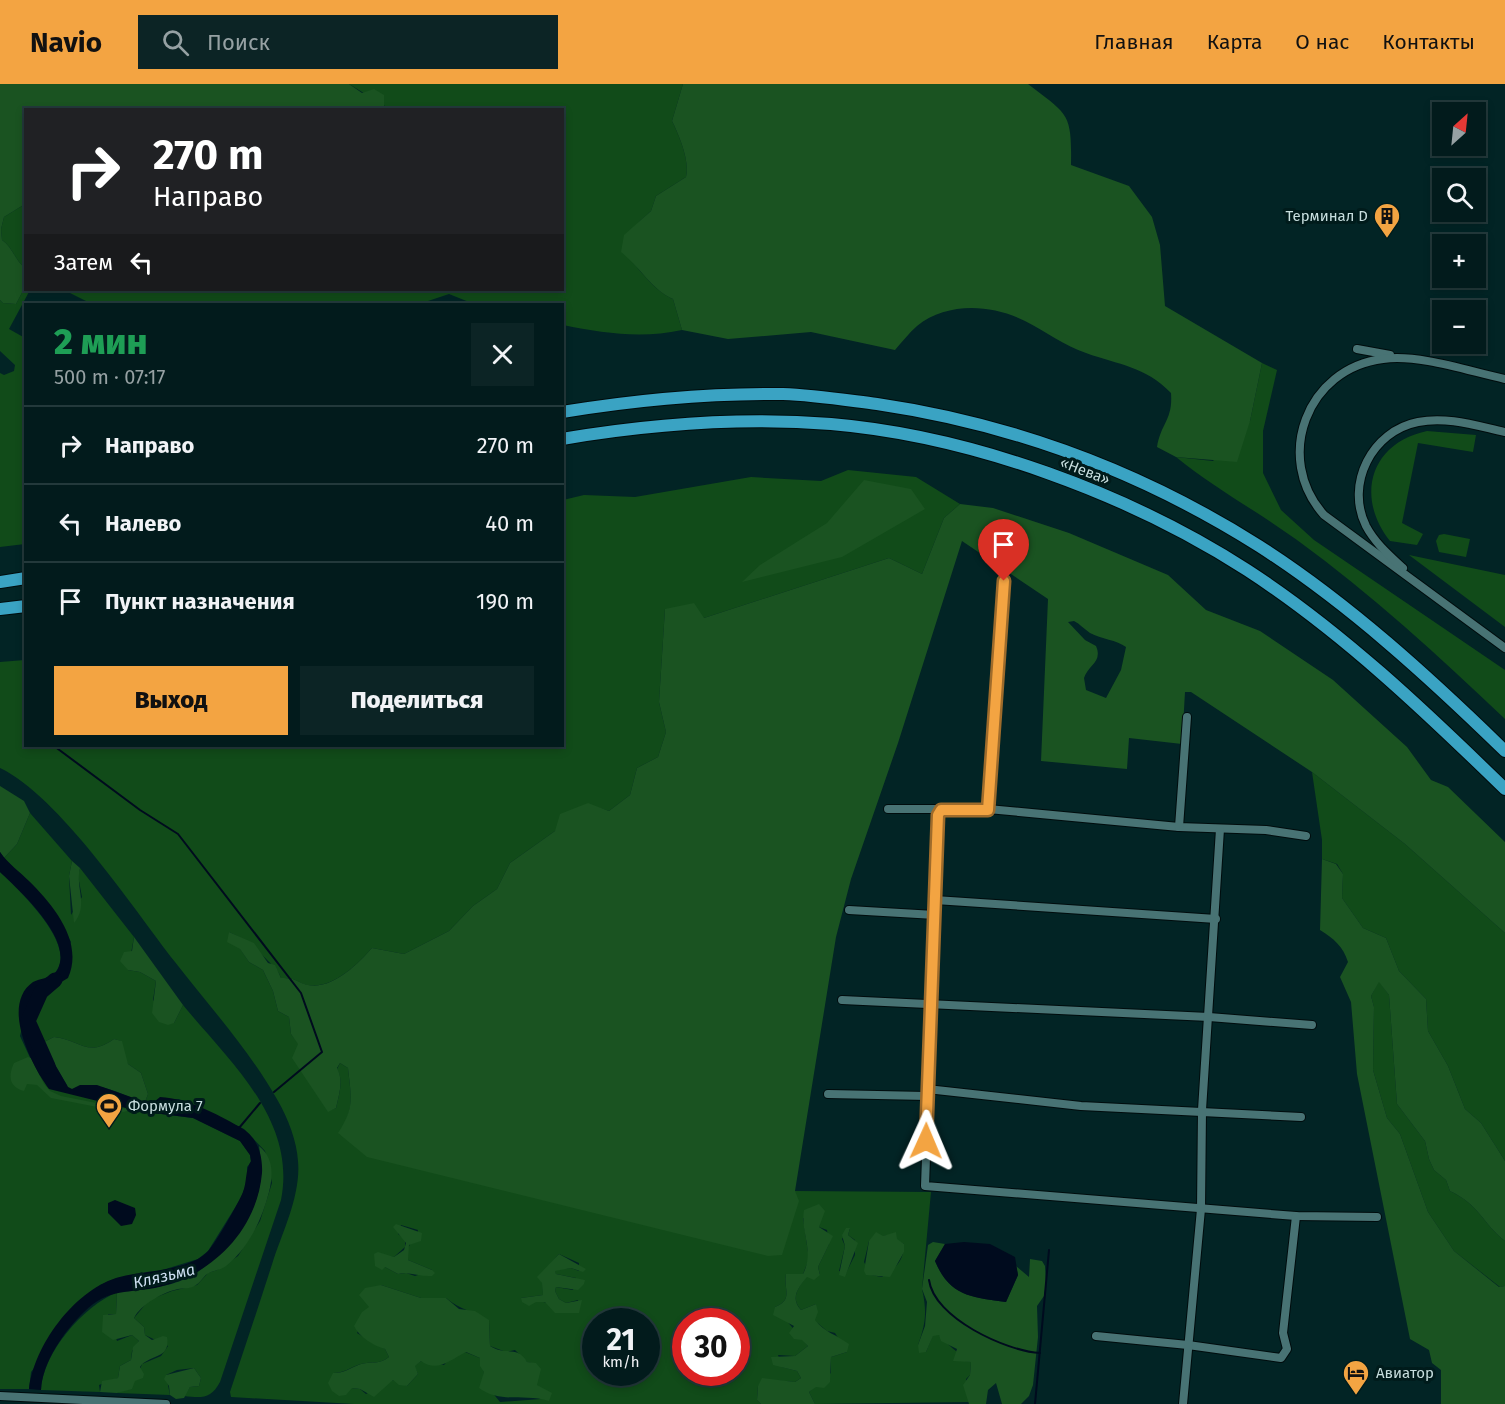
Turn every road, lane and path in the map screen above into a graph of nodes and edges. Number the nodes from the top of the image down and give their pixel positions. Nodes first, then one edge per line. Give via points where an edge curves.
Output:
1 (1357, 349) dead end
2 (1411, 359) junction
3 (1505, 379) edge
4 (564, 412) edge
5 (1505, 432) edge
6 (564, 439) edge
7 (24, 578) edge
8 (1004, 581) dead end
9 (0, 582) edge
10 (1433, 594) junction
11 (24, 606) edge
12 (0, 609) edge
13 (1505, 646) edge
14 (1187, 717) dead end
15 (1505, 751) edge
16 (1505, 789) edge
17 (888, 809) dead end
18 (941, 810) junction
19 (988, 810) junction
20 (1179, 827) junction
21 (1220, 829) junction
22 (1306, 836) dead end
23 (935, 900) junction
24 (849, 910) dead end
25 (935, 915) junction
26 (1216, 919) junction
27 (842, 1000) dead end
28 (932, 1003) junction
29 (1209, 1017) junction
30 (1312, 1025) dead end
31 (927, 1092) junction
32 (828, 1094) dead end
33 (1202, 1110) junction
34 (1301, 1117) dead end
35 (1201, 1209) junction
36 (1296, 1216) junction
37 (1377, 1217) dead end
38 (1096, 1336) dead end
39 (1188, 1344) junction
40 (0, 1396) edge
41 (166, 1404) edge
42 (1183, 1404) edge

1 - 2 street
2 - 3 street
2 - 10 street via 1371,361 1348,369 1320,392 1300,435 1299,461 1306,488 1317,507 1345,533
4 - 15 highway, «Нева» via 712,395 784,394 916,410 976,423 1123,472 1188,504 1260,547 1341,604
5 - 10 street via 1461,422 1419,422 1390,433 1367,460 1359,493 1365,524 1387,554
6 - 16 highway, «Нева» via 708,422 834,424 967,449 1038,470 1123,503 1247,570 1324,626
7 - 9 highway
8 - 19 street
10 - 13 street
11 - 12 highway
14 - 20 street
17 - 18 street
18 - 19 street
18 - 23 street
19 - 20 street
20 - 21 street
21 - 22 street
21 - 26 street
23 - 25 street
23 - 26 street
24 - 25 street
25 - 28 street
26 - 29 street
27 - 28 street
28 - 29 street
28 - 31 street
29 - 30 street
29 - 33 street
31 - 32 street
31 - 33 street via 1081,1106
31 - 35 street via 925,1186
33 - 34 street
33 - 35 street
35 - 36 street
35 - 39 street
36 - 37 street
36 - 39 street via 1283,1333 1287,1349 1281,1358
38 - 39 street
39 - 42 street
40 - 41 street

